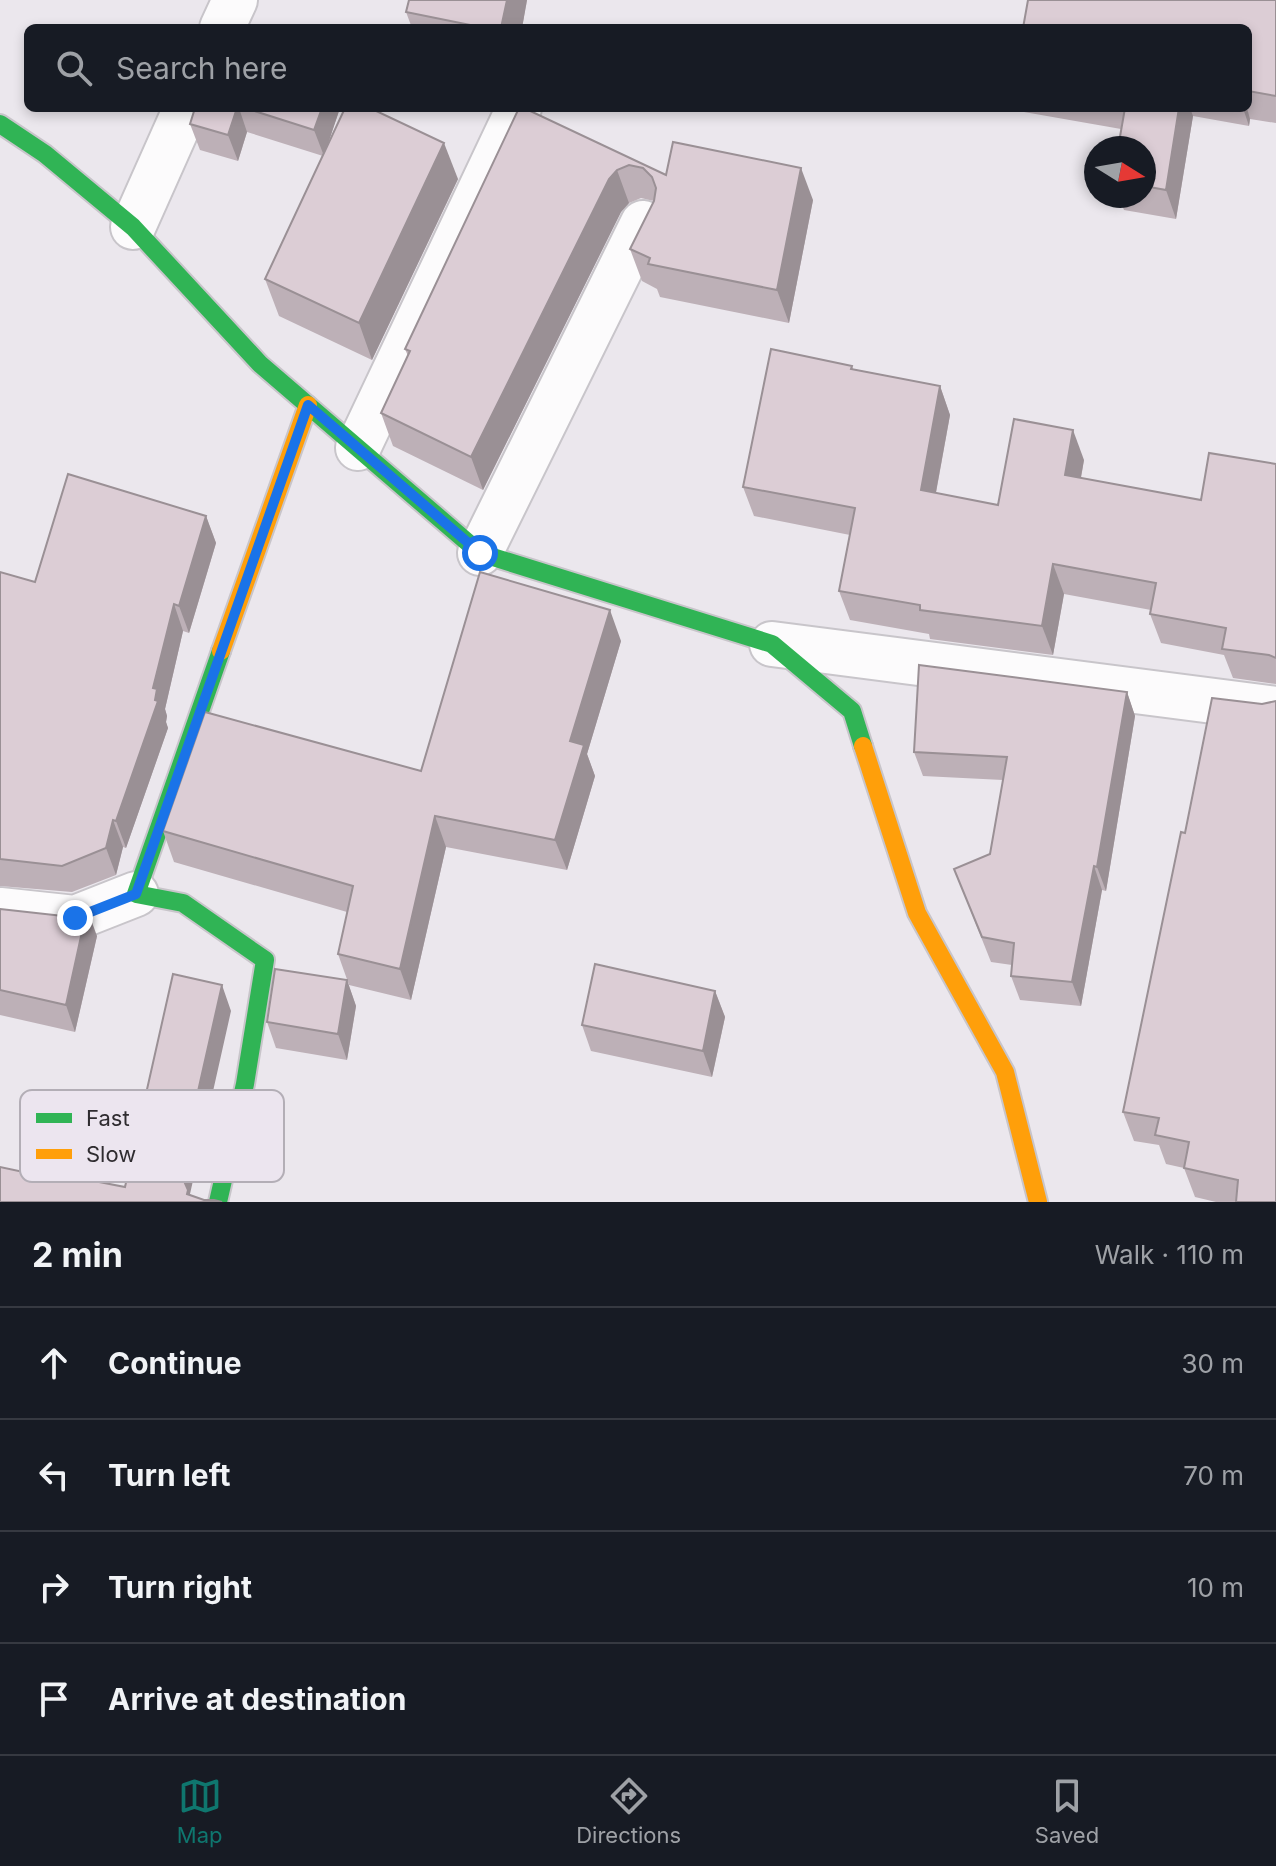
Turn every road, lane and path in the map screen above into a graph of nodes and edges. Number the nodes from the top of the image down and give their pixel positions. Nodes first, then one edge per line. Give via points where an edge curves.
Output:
1 (235, 0) edge
2 (224, 24) edge
3 (184, 112) edge
4 (517, 112) edge
5 (0, 124) edge
6 (643, 223) edge
7 (133, 227) junction
8 (308, 405) junction
9 (358, 448) junction
10 (480, 553) junction
11 (772, 644) junction
12 (1276, 709) edge
13 (136, 894) junction
14 (0, 910) edge
15 (244, 1090) edge
16 (223, 1182) edge
17 (218, 1202) edge
18 (1038, 1202) edge

1 - 2 street
3 - 7 street
4 - 9 street
5 - 7 street
6 - 10 street
7 - 8 street via 260,364
8 - 9 street
8 - 13 street
9 - 10 street
10 - 11 street
11 - 12 street
11 - 18 street via 852,711 917,913 1005,1072
13 - 14 street via 75,918
13 - 15 street via 183,903 265,960
16 - 17 street

